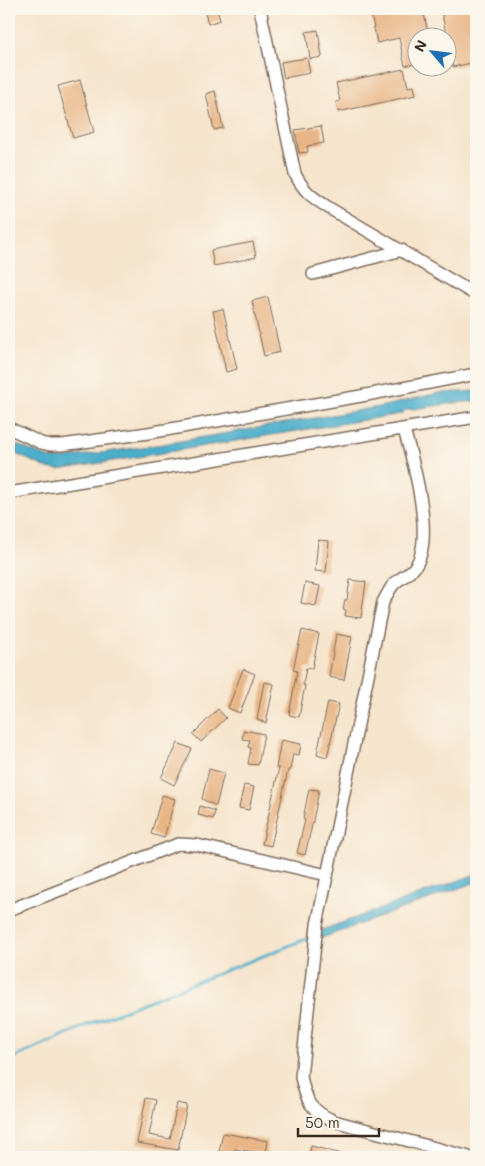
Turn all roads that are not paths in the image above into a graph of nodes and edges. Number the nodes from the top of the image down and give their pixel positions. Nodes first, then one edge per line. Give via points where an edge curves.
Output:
1 (260, 9) edge
2 (402, 250) junction
3 (313, 274) dead end
4 (476, 295) edge
5 (476, 374) edge
6 (476, 417) edge
7 (9, 428) edge
8 (404, 430) junction
9 (9, 493) edge
10 (327, 875) junction
11 (9, 910) edge
12 (469, 1157) edge

1 - 2 street via 296,174 302,188 311,197
2 - 3 street
2 - 4 street
5 - 7 street via 148,434 62,445 41,443
6 - 8 street
8 - 9 street
8 - 10 street via 420,495 421,552 414,568 393,585 383,602
10 - 11 street via 197,845 178,844
10 - 12 street via 316,925 300,1077 304,1092 321,1116

